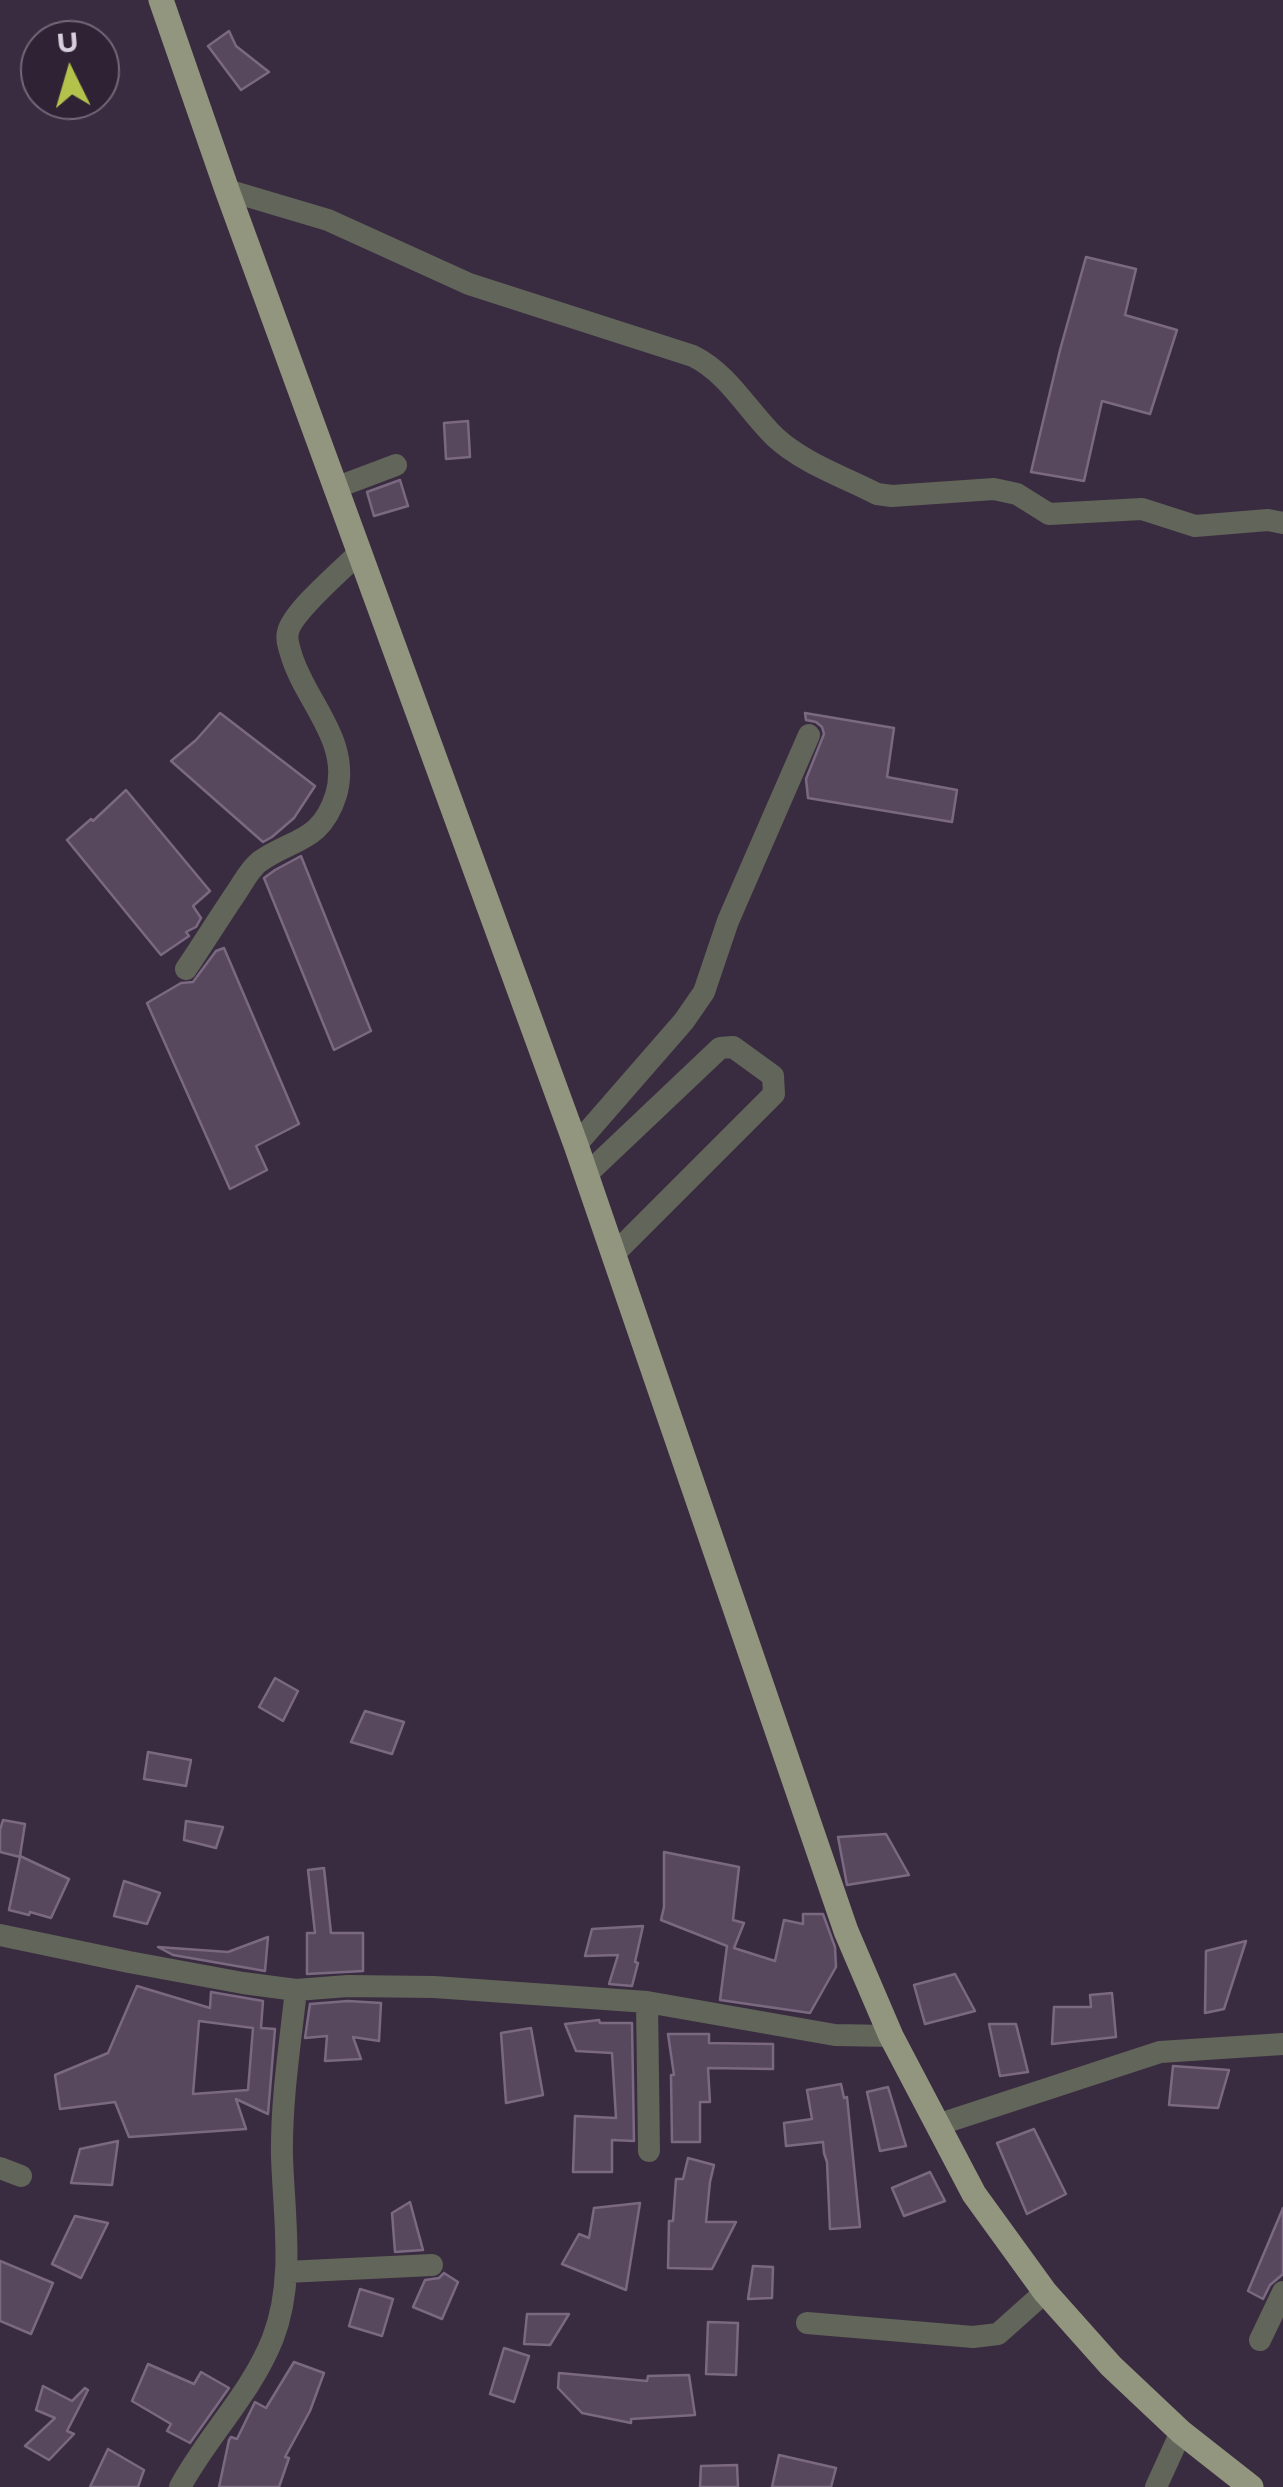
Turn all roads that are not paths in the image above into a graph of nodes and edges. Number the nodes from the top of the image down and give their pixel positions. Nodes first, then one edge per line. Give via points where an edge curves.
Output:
1 (161, 0) edge
2 (227, 190) junction
3 (396, 465) dead end
4 (335, 488) junction
5 (1283, 523) edge
6 (359, 553) junction
7 (808, 735) dead end
8 (186, 969) dead end
9 (576, 1146) junction
10 (586, 1176) junction
11 (614, 1254) junction
12 (0, 1935) edge
13 (296, 1990) junction
14 (647, 2002) junction
15 (892, 2036) junction
16 (1283, 2044) edge
17 (937, 2125) junction
18 (648, 2152) dead end
19 (432, 2265) dead end
20 (286, 2272) junction
21 (1045, 2292) junction
22 (1283, 2292) edge
23 (807, 2323) dead end
24 (1260, 2340) dead end
25 (1181, 2432) junction
26 (180, 2487) edge
27 (1156, 2487) edge
28 (1251, 2487) edge

1 - 2 main road
2 - 4 main road
2 - 5 street via 328,220 469,284 705,362 782,442 877,494 994,489 1050,514 1142,509 1195,526
3 - 4 street
4 - 6 main road
6 - 8 street via 298,614 287,636 336,747 335,798 304,840 253,867
6 - 9 main road
7 - 9 street via 704,992
9 - 10 main road
10 - 11 main road
10 - 11 street via 720,1048 733,1047 773,1076 774,1094
11 - 15 main road via 846,1930
12 - 13 street
13 - 14 street via 434,1986
13 - 20 street via 283,2098
14 - 15 street via 835,2035
14 - 18 street
15 - 17 main road
16 - 17 street via 1160,2052
17 - 21 main road via 974,2194
19 - 20 street
20 - 26 street via 283,2306 264,2359
21 - 23 street via 989,2336
21 - 25 main road
22 - 24 street
25 - 27 street
25 - 28 main road

